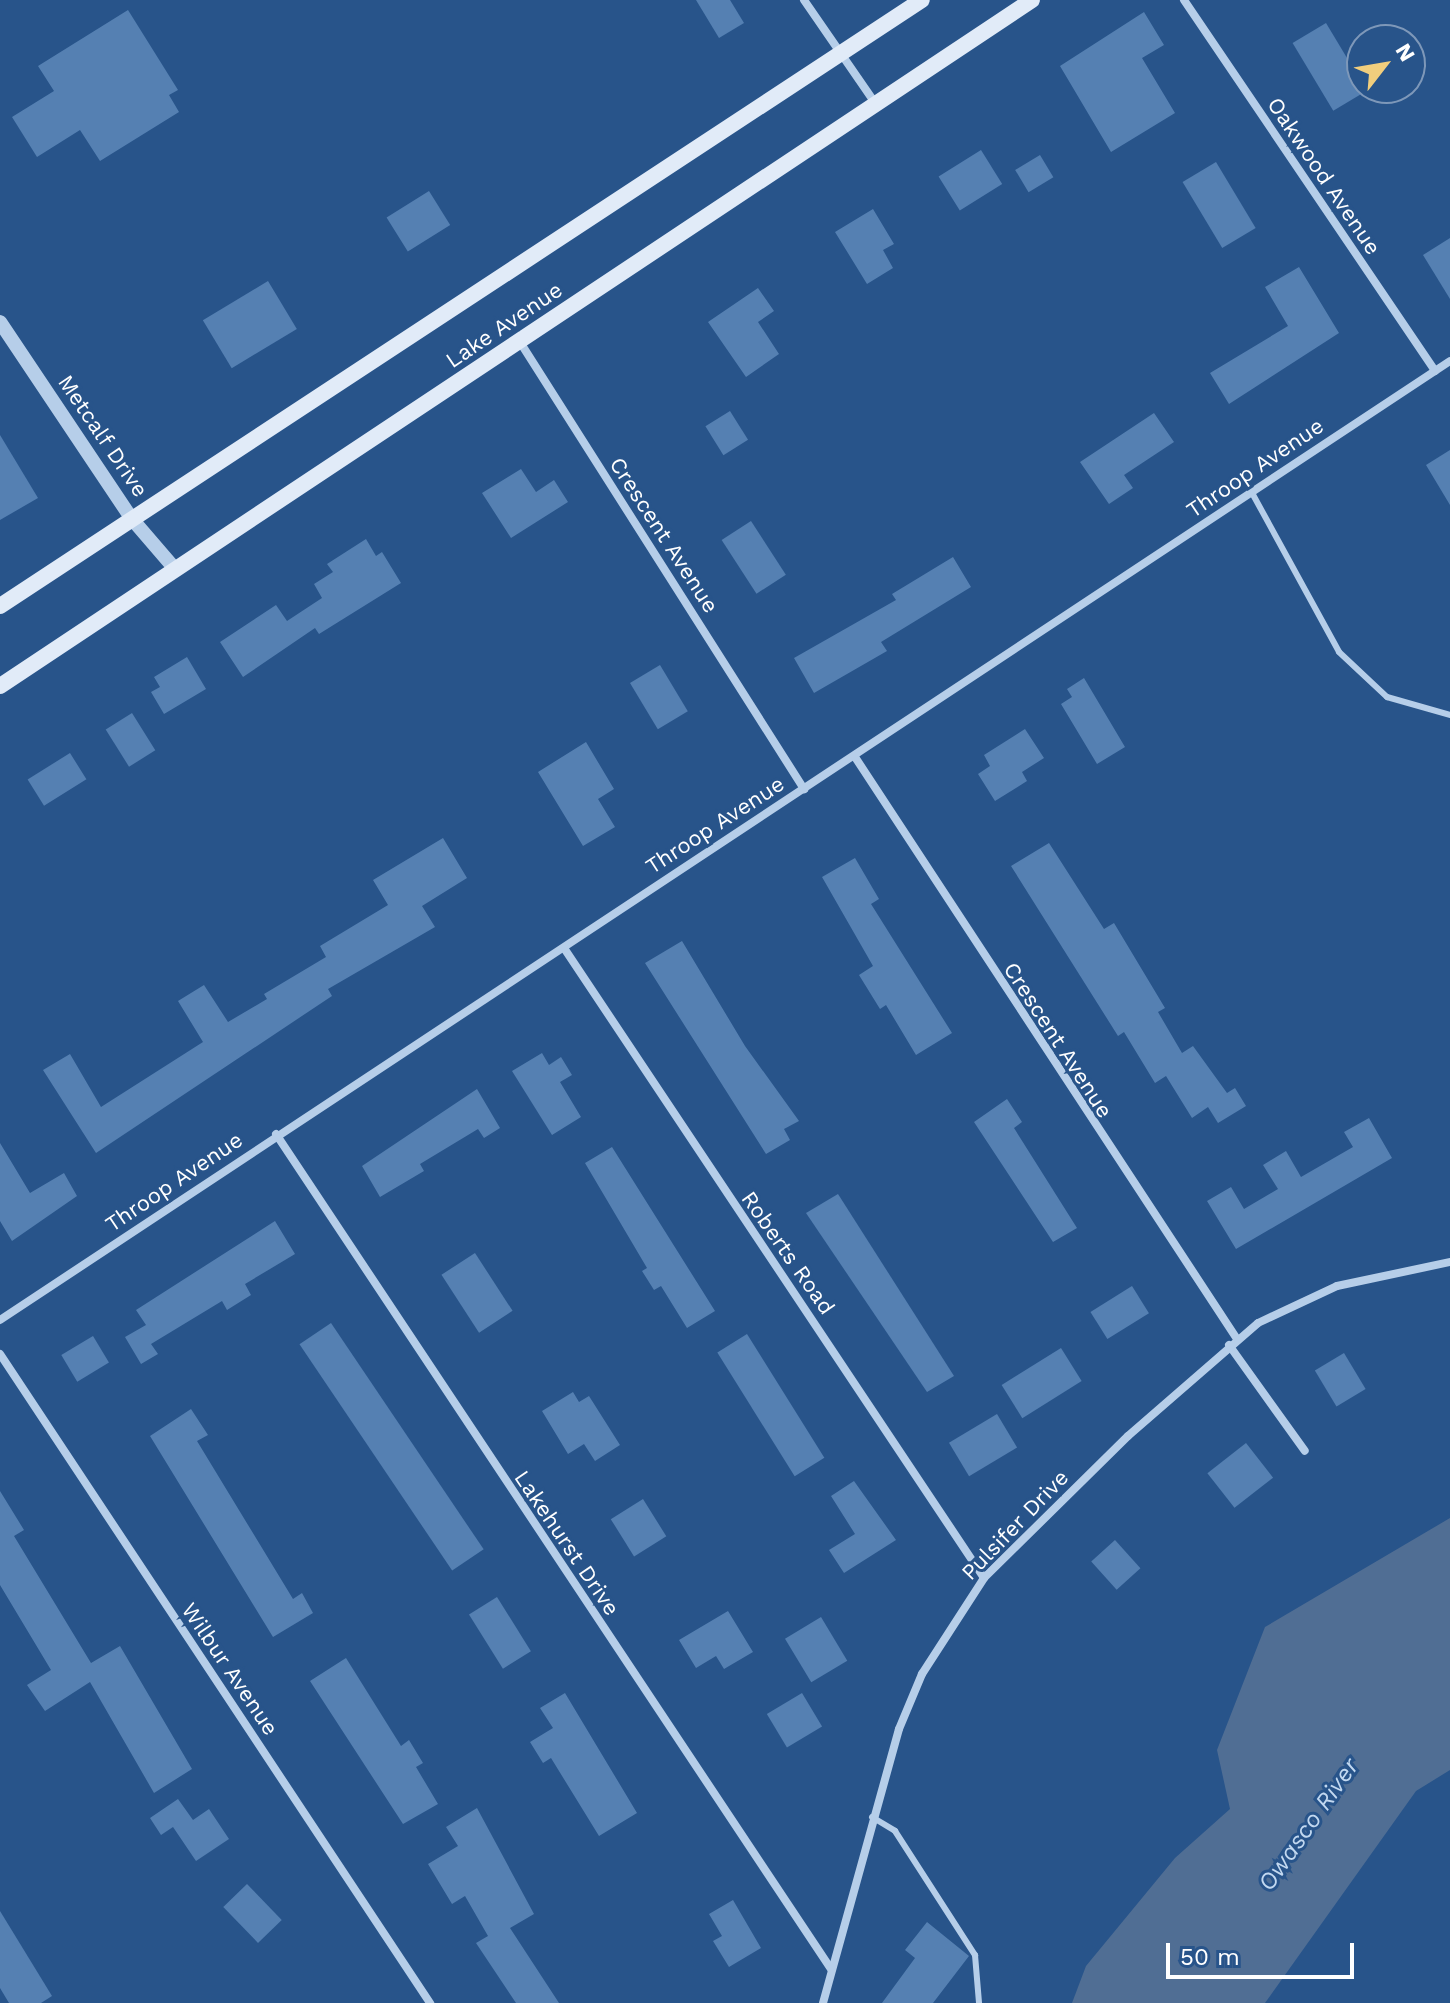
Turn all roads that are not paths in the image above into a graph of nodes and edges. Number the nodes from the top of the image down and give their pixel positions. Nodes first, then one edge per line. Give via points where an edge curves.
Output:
1 (804, 0) edge
2 (922, 0) edge
3 (1032, 0) edge
4 (1184, 0) edge
5 (840, 52) junction
6 (875, 103) junction
7 (0, 322) edge
8 (520, 342) junction
9 (1450, 361) edge
10 (1435, 371) junction
11 (1251, 491) junction
12 (132, 519) junction
13 (175, 569) junction
14 (0, 606) edge
15 (0, 686) edge
16 (1450, 715) edge
17 (855, 757) junction
18 (804, 789) junction
19 (564, 948) junction
20 (276, 1134) junction
21 (1450, 1262) edge
22 (0, 1320) edge
23 (1233, 1342) junction
24 (0, 1354) edge
25 (1305, 1451) dead end
26 (984, 1578) junction
27 (872, 1817) junction
28 (831, 1969) junction
29 (430, 2003) edge
30 (823, 2003) edge
31 (979, 2003) edge

1 - 5 street
2 - 5 main road, Lake Avenue
3 - 6 main road, Lake Avenue
4 - 10 street, Oakwood Avenue
5 - 6 street
5 - 12 main road, Lake Avenue
6 - 8 main road, Lake Avenue
7 - 12 street, Metcalf Drive
8 - 13 main road, Lake Avenue
8 - 18 street, Crescent Avenue
9 - 10 street, Throop Avenue
10 - 11 street, Throop Avenue
11 - 16 lane via 1339,652 1387,697
11 - 17 street, Throop Avenue
12 - 13 street, Metcalf Drive
12 - 14 main road, Lake Avenue
13 - 15 main road, Lake Avenue
17 - 18 street, Throop Avenue
17 - 23 street, Crescent Avenue
18 - 19 street, Throop Avenue
19 - 20 street, Throop Avenue
19 - 26 street, Roberts Road
20 - 22 street, Throop Avenue
20 - 28 street, Lakehurst Drive
21 - 23 street, Pulsifer Drive via 1337,1286 1281,1310
23 - 25 street, Crescent Avenue
23 - 26 street, Pulsifer Drive
24 - 29 street, Wilbur Avenue
26 - 27 street, Pulsifer Drive via 922,1674
27 - 28 street, Pulsifer Drive
27 - 31 lane via 895,1831 975,1955
28 - 30 street, Pulsifer Drive

